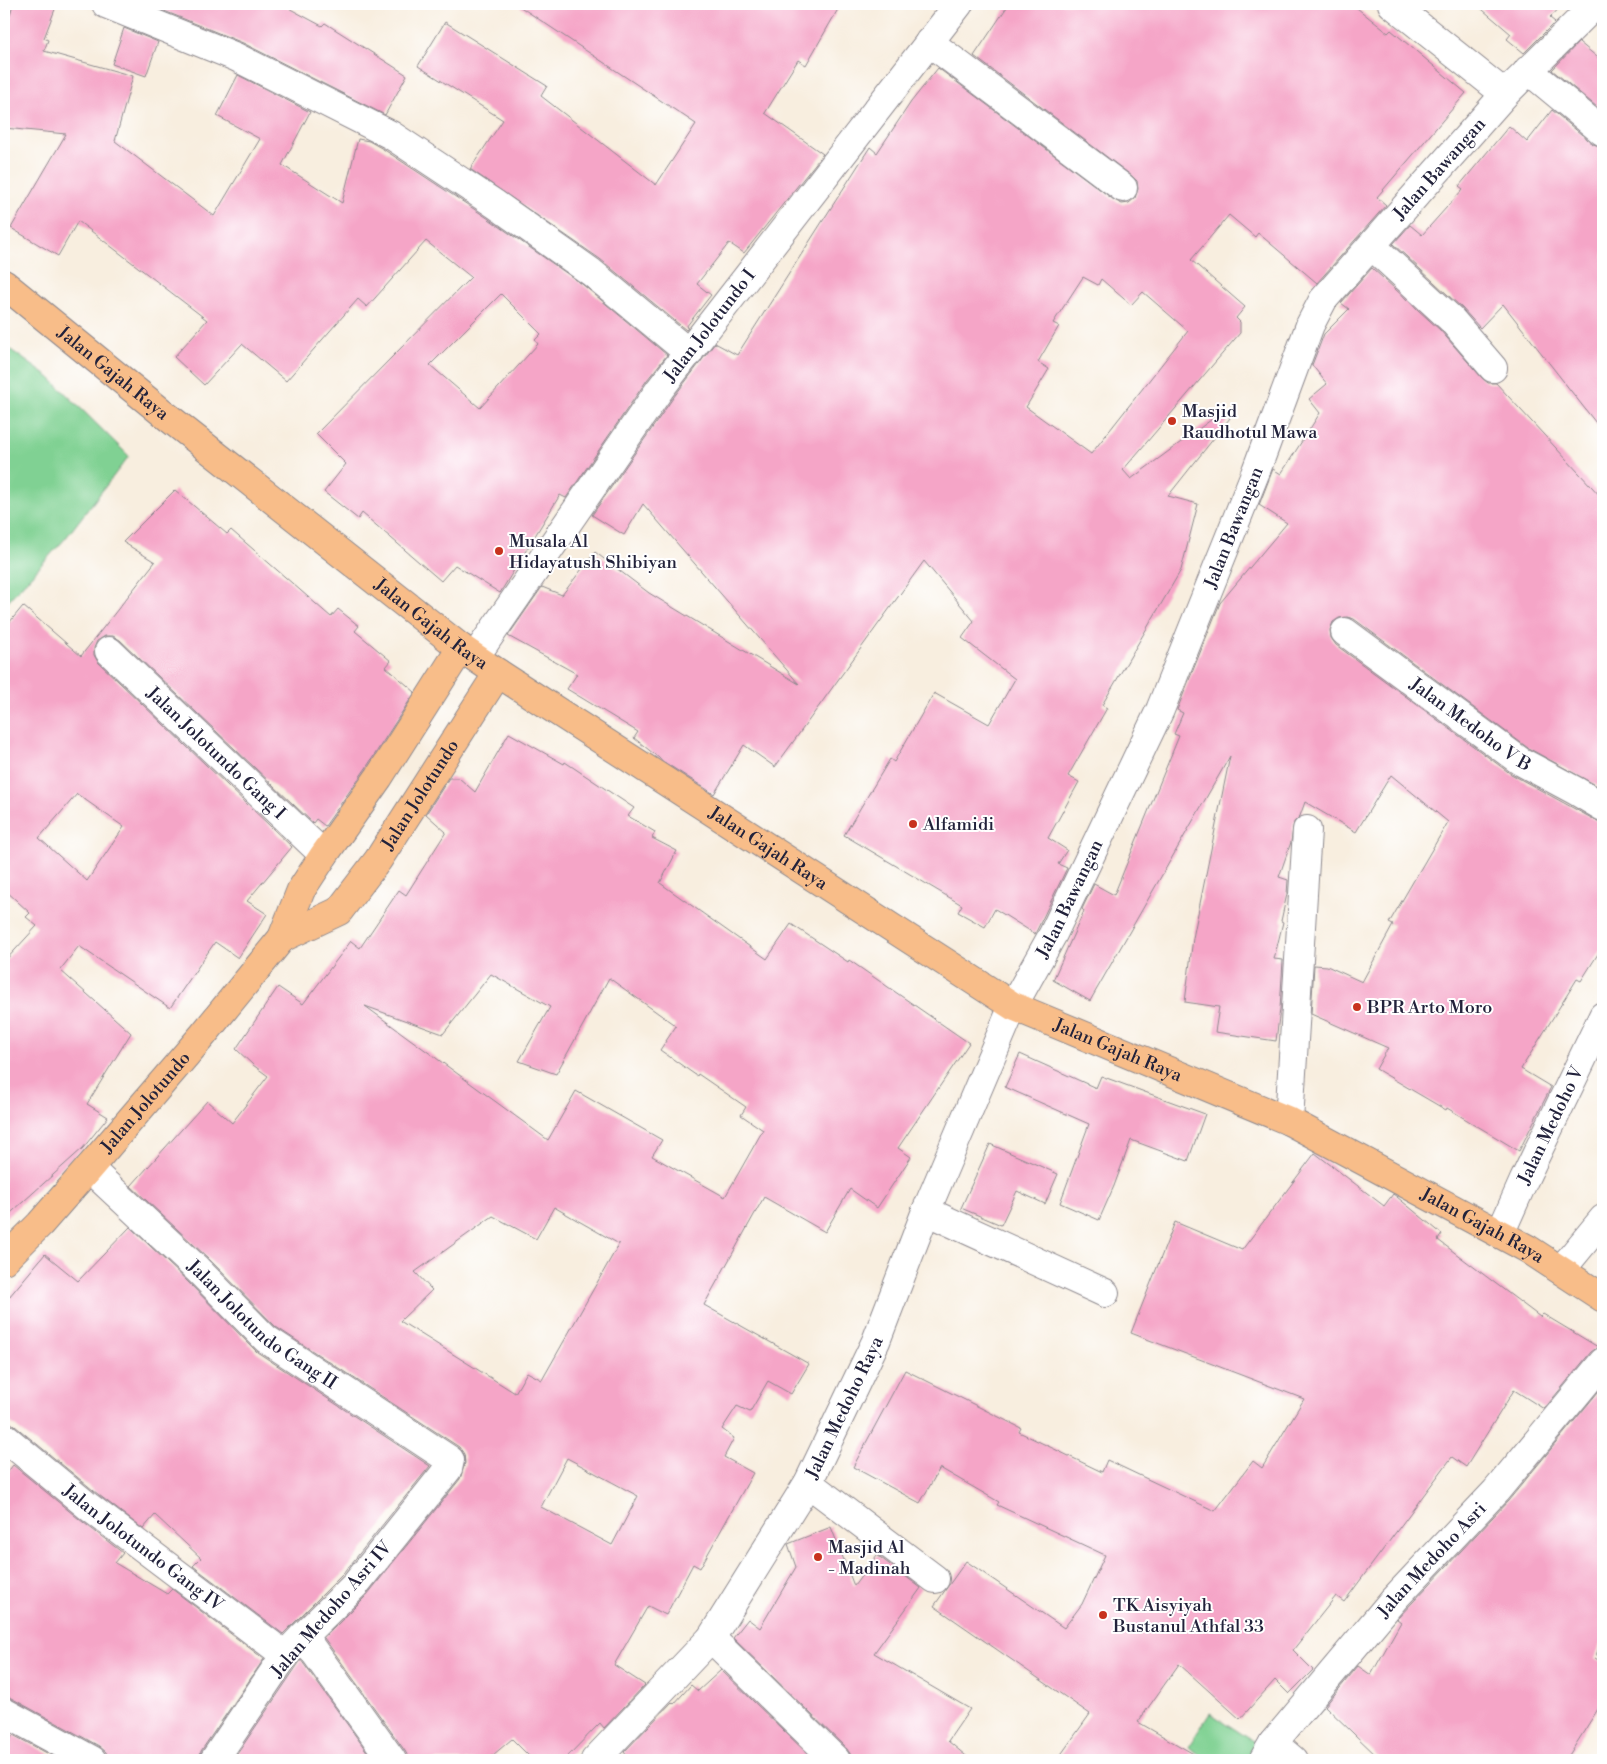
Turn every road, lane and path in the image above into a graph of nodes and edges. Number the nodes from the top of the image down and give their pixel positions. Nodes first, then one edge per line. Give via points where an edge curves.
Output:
1 (106, 4) edge
2 (960, 4) edge
3 (1392, 4) edge
4 (1596, 4) edge
5 (929, 42) junction
6 (1528, 70) junction
7 (1506, 94) junction
8 (1603, 132) edge
9 (1123, 188) dead end
10 (1372, 246) junction
11 (6, 290) edge
12 (689, 353) junction
13 (1493, 368) dead end
14 (1346, 632) dead end
15 (109, 651) dead end
16 (468, 652) junction
17 (498, 673) junction
18 (1603, 807) edge
19 (1307, 830) dead end
20 (324, 855) junction
21 (282, 938) junction
22 (1013, 1006) junction
23 (1603, 1016) edge
24 (1289, 1121) junction
25 (89, 1168) junction
26 (926, 1211) junction
27 (1603, 1219) edge
28 (1500, 1234) junction
29 (4, 1260) edge
30 (1561, 1270) junction
31 (1105, 1293) dead end
32 (1603, 1298) edge
33 (1603, 1362) edge
34 (4, 1437) edge
35 (450, 1460) joint
36 (808, 1483) junction
37 (935, 1579) dead end
38 (710, 1638) junction
39 (294, 1645) junction
40 (4, 1712) edge
41 (1277, 1755) edge
42 (92, 1760) edge
43 (214, 1760) edge
44 (392, 1760) edge
45 (595, 1760) edge
46 (836, 1760) edge

1 - 12 street via 236,57 391,136 591,272
2 - 5 street, Jalan Jolotundo I
3 - 7 street
4 - 6 street, Jalan Bawangan
5 - 9 street
5 - 12 street, Jalan Jolotundo I
6 - 7 street, Jalan Bawangan
6 - 8 street
7 - 10 street, Jalan Bawangan
10 - 13 street via 1452,319
10 - 22 street, Jalan Bawangan via 1323,300 1310,325 1256,471 1160,710 1054,934
11 - 16 main road, Jalan Gajah Raya
12 - 16 street, Jalan Jolotundo I via 660,388
14 - 18 street, Jalan Medoho V B via 1520,761
15 - 20 street, Jalan Jolotundo Gang I
16 - 17 main road, Jalan Gajah Raya
16 - 20 main road, Jalan Jolotundo
17 - 21 main road, Jalan Jolotundo via 378,860 339,911
17 - 22 main road, Jalan Gajah Raya
19 - 24 street
20 - 21 main road, Jalan Jolotundo via 301,890
21 - 25 main road, Jalan Jolotundo
22 - 24 main road, Jalan Gajah Raya
22 - 26 street, Jalan Medoho Raya
23 - 28 street, Jalan Medoho V
24 - 28 main road, Jalan Gajah Raya
25 - 29 main road, Jalan Jolotundo
25 - 35 street, Jalan Jolotundo Gang II via 266,1339
26 - 31 street
26 - 36 street, Jalan Medoho Raya via 876,1341
27 - 30 street
28 - 30 main road, Jalan Gajah Raya
30 - 32 main road, Jalan Gajah Raya
33 - 41 street, Jalan Medoho Asri via 1496,1491 1394,1599
34 - 39 street, Jalan Jolotundo Gang IV via 90,1507
35 - 39 street, Jalan Medoho Asri IV via 448,1469 355,1585
36 - 37 street
36 - 38 street, Jalan Medoho Raya
38 - 45 street, Jalan Medoho Raya
38 - 46 street
39 - 43 street, Jalan Medoho Asri IV
39 - 44 street, Jalan Jolotundo Gang IV
40 - 42 street

